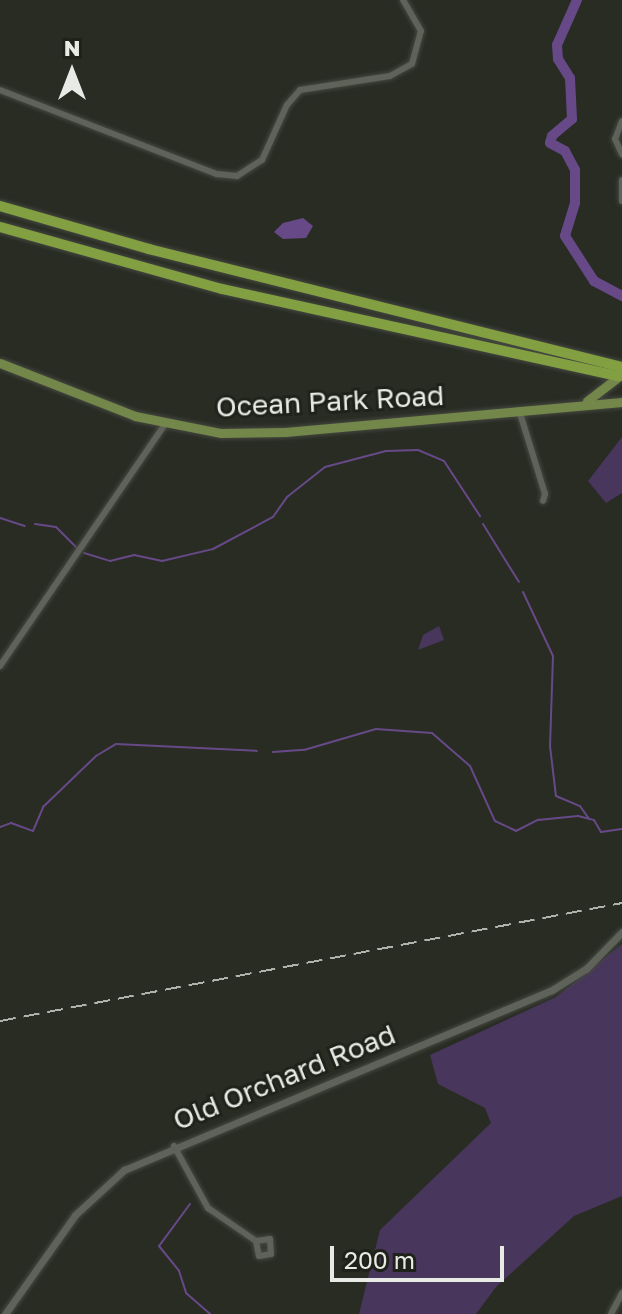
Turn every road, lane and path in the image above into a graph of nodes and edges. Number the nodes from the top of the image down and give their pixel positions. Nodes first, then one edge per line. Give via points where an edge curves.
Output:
1 (403, 0) edge
2 (0, 90) edge
3 (622, 121) edge
4 (622, 154) edge
5 (622, 180) edge
6 (622, 201) edge
7 (0, 206) edge
8 (0, 227) edge
9 (0, 363) edge
10 (621, 373) edge
11 (607, 388) junction
12 (618, 402) edge
13 (577, 404) junction
14 (519, 410) junction
15 (165, 424) junction
16 (543, 501) dead end
17 (0, 666) edge
18 (622, 932) edge
19 (174, 1146) junction
20 (256, 1241) dead end
21 (622, 1293) edge
22 (5, 1314) edge
23 (611, 1314) edge

1 - 2 street via 421,31 412,64 394,75 300,90 285,108 262,160 237,176 217,174
3 - 4 street via 615,139
5 - 6 street
7 - 10 highway
8 - 10 highway via 222,289
9 - 15 main road, Ocean Park Road
10 - 11 main road, Ocean Park Road
11 - 12 main road
11 - 13 main road, Ocean Park Road
12 - 13 main road, Ocean Park Road
13 - 14 main road, Ocean Park Road
14 - 15 main road, Ocean Park Road via 255,434
14 - 16 street
15 - 17 street
18 - 19 street, Old Orchard Road via 586,969 552,990
19 - 20 street via 199,1197 220,1219
19 - 22 street, Old Orchard Road via 124,1170 90,1199
21 - 23 street

